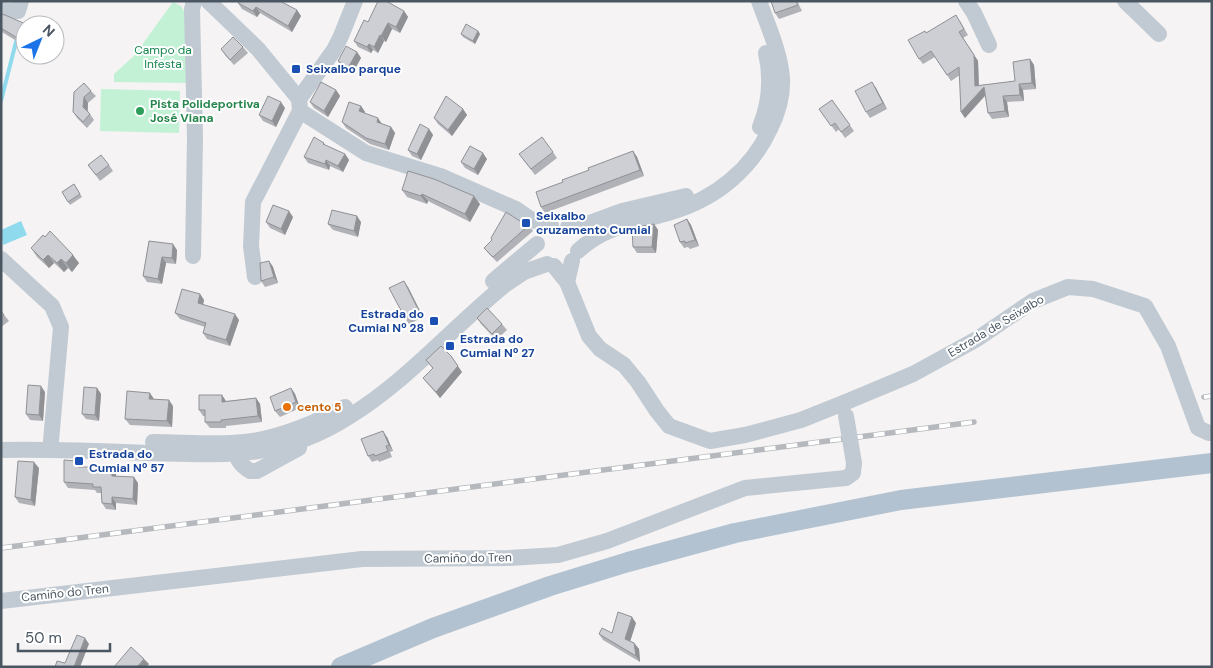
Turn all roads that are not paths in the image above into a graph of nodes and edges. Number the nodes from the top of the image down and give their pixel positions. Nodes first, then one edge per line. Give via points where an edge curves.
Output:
1 (194, 1) edge
2 (208, 1) edge
3 (355, 1) edge
4 (750, 1) edge
5 (759, 1) edge
6 (966, 1) edge
7 (1125, 1) edge
8 (19, 6) edge
9 (1, 10) edge
10 (1159, 34) dead end
11 (989, 45) dead end
12 (299, 105) junction
13 (546, 230) junction
14 (193, 256) dead end
15 (575, 256) junction
16 (1, 259) edge
17 (551, 265) junction
18 (255, 277) dead end
19 (567, 282) junction
20 (350, 404) junction
21 (846, 409) junction
22 (1212, 433) edge
23 (1, 440) edge
24 (51, 441) junction
25 (183, 442) junction
26 (1, 450) edge
27 (237, 451) junction
28 (264, 454) junction
29 (1212, 463) edge
30 (1, 601) edge
31 (341, 667) edge

1 - 14 street
2 - 12 street via 258,49
3 - 12 street via 334,50
4 - 13 street via 769,67 770,90 763,121 743,157 715,183 693,194 622,210 600,220
5 - 15 street via 779,63 782,88 774,122 755,156 730,182 714,193 673,212 601,233
6 - 11 street
7 - 10 street
8 - 9 street
12 - 13 street via 366,153 444,177 516,209
12 - 18 street via 253,202
13 - 15 street via 574,232 578,238
13 - 17 street via 539,255
13 - 20 street via 389,374
15 - 17 street via 560,266
15 - 19 street
16 - 24 street via 52,306 60,327
17 - 19 street
17 - 28 street via 524,272 506,284 377,397 349,417 312,437
19 - 21 street, Estrada de Seixalbo via 589,336 600,349 624,365 669,426 710,441
20 - 25 street via 316,422 257,440
20 - 28 street via 326,423
21 - 22 street, Estrada de Seixalbo via 977,339 1033,301 1068,287 1093,289 1145,306 1168,346 1198,428
21 - 30 street, Camiño do Tren, bridge via 854,463 853,473 846,478 745,488 607,541 558,555 362,559
23 - 24 street
24 - 25 street
25 - 27 street via 202,449
26 - 27 street
27 - 28 street
29 - 31 main road via 900,500 735,533 550,586 441,625

